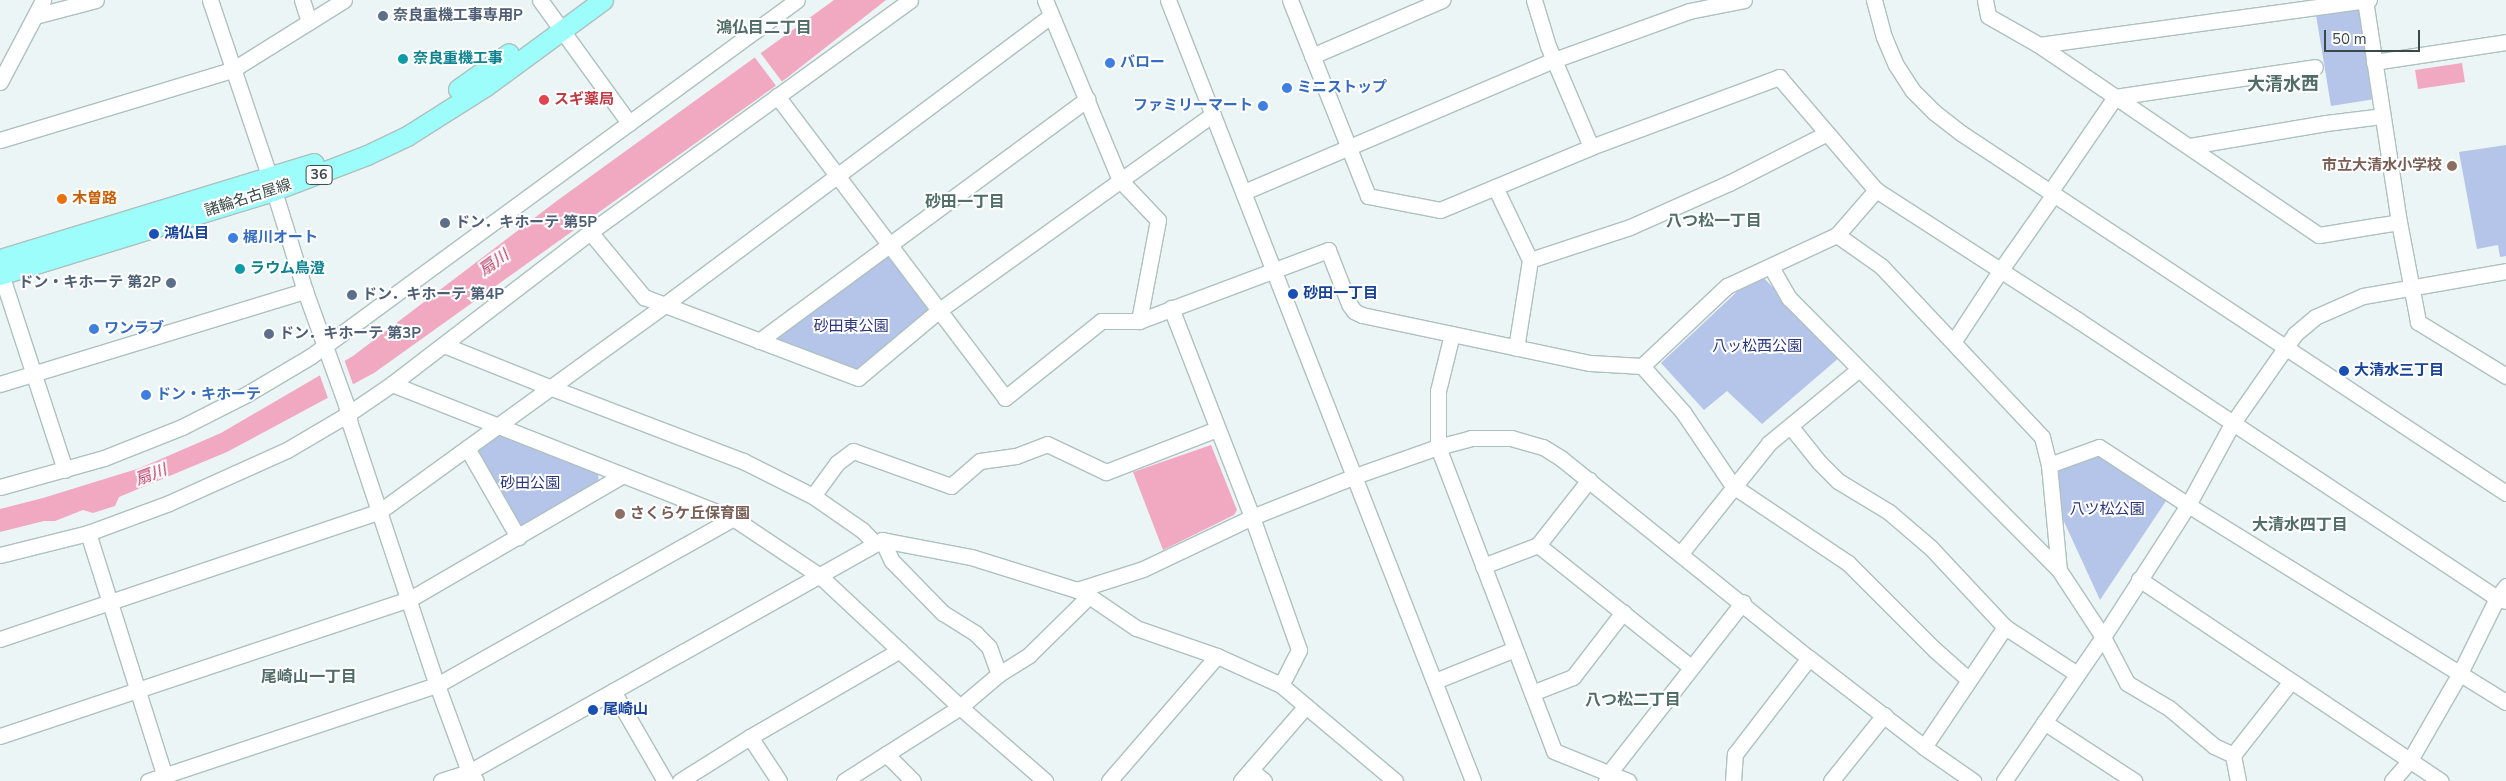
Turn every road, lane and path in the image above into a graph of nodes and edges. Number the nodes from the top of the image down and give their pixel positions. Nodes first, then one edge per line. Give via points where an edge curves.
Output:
1 (43, 0) edge
2 (96, 0) edge
3 (210, 0) edge
4 (302, 0) edge
5 (344, 0) edge
6 (540, 0) edge
7 (581, 0) edge
8 (603, 0) edge
9 (797, 0) edge
10 (910, 0) edge
11 (1045, 0) edge
12 (1168, 0) edge
13 (1290, 0) edge
14 (1442, 0) edge
15 (1534, 0) edge
16 (1744, 0) edge
17 (1874, 0) edge
18 (1985, 0) edge
19 (2367, 0) edge
20 (35, 16) junction
21 (1051, 16) junction
22 (309, 22) junction
23 (558, 24) junction
24 (2506, 42) edge
25 (2038, 45) junction
26 (1312, 56) junction
27 (1554, 60) junction
28 (2374, 62) junction
29 (2315, 67) dead end
30 (232, 70) junction
31 (0, 82) edge
32 (777, 96) junction
33 (2115, 97) junction
34 (1087, 99) junction
35 (1213, 114) junction
36 (2382, 116) junction
37 (629, 123) junction
38 (1827, 133) junction
39 (0, 140) edge
40 (2190, 146) junction
41 (1348, 147) junction
42 (1591, 147) junction
43 (836, 175) junction
44 (1120, 180) junction
45 (272, 184) junction
46 (1495, 187) junction
47 (1876, 190) junction
48 (1244, 192) junction
49 (2052, 193) junction
50 (2399, 222) junction
51 (590, 232) junction
52 (1837, 235) junction
53 (889, 244) junction
54 (1530, 260) junction
55 (1771, 267) junction
56 (0, 269) edge
57 (1274, 269) junction
58 (2506, 270) edge
59 (2000, 271) junction
60 (2412, 287) junction
61 (305, 291) junction
62 (663, 306) junction
63 (1171, 308) junction
64 (938, 310) junction
65 (1139, 321) junction
66 (1452, 334) junction
67 (759, 341) junction
68 (1954, 341) junction
69 (444, 345) junction
70 (2285, 347) junction
71 (1516, 348) junction
72 (326, 351) junction
73 (1642, 366) junction
74 (1858, 370) junction
75 (34, 374) junction
76 (2506, 376) edge
77 (0, 384) edge
78 (392, 384) junction
79 (549, 387) junction
80 (347, 409) junction
81 (2232, 424) junction
82 (495, 426) junction
83 (1791, 427) junction
84 (1217, 428) junction
85 (1438, 446) junction
86 (467, 448) junction
87 (2049, 465) junction
88 (65, 470) junction
89 (623, 475) junction
90 (1355, 476) junction
91 (1589, 480) junction
92 (1733, 486) junction
93 (0, 487) edge
94 (2506, 492) edge
95 (814, 496) junction
96 (2188, 505) junction
97 (380, 511) junction
98 (1252, 517) junction
99 (733, 518) junction
100 (88, 533) junction
101 (518, 537) junction
102 (879, 541) junction
103 (1538, 545) junction
104 (1680, 554) junction
105 (0, 555) edge
106 (1483, 566) junction
107 (2059, 570) junction
108 (820, 576) junction
109 (2139, 579) junction
110 (1083, 593) junction
111 (2503, 595) edge
112 (410, 600) junction
113 (1743, 602) junction
114 (109, 604) junction
115 (1623, 612) junction
116 (2005, 627) junction
117 (2103, 637) junction
118 (0, 639) edge
119 (1515, 649) junction
120 (900, 650) junction
121 (1217, 656) junction
122 (1809, 658) junction
123 (1691, 667) junction
124 (2460, 673) junction
125 (1000, 674) junction
126 (2077, 674) junction
127 (1968, 679) junction
128 (1434, 681) junction
129 (2291, 681) junction
130 (437, 685) junction
131 (1280, 686) junction
132 (137, 690) junction
133 (613, 692) junction
134 (1532, 693) junction
135 (2506, 702) edge
136 (1306, 706) junction
137 (960, 707) junction
138 (1884, 715) junction
139 (2044, 722) junction
140 (0, 736) edge
141 (750, 737) junction
142 (1924, 747) junction
143 (886, 754) junction
144 (2233, 755) junction
145 (2410, 760) junction
146 (1251, 770) junction
147 (473, 776) edge
148 (1607, 777) edge
149 (165, 778) edge
150 (148, 781) edge
151 (441, 781) edge
152 (665, 781) edge
153 (680, 781) edge
154 (779, 781) edge
155 (844, 781) edge
156 (913, 781) edge
157 (1045, 781) edge
158 (1109, 781) edge
159 (1241, 781) edge
160 (1264, 781) edge
161 (1395, 781) edge
162 (1473, 781) edge
163 (1628, 781) edge
164 (1733, 781) edge
165 (1831, 781) edge
166 (1973, 781) edge
167 (2004, 781) edge
168 (2134, 781) edge
169 (2238, 781) edge
170 (2392, 781) edge
171 (2440, 781) edge

1 - 20 street
2 - 20 street
3 - 30 street
4 - 22 street
5 - 22 street
6 - 23 street
7 - 23 main road, 諸輪名古屋線 / 36
8 - 23 main road, 諸輪名古屋線 / 36
9 - 37 street
10 - 32 street
11 - 21 street
12 - 35 street
13 - 26 street
14 - 26 street
15 - 27 street
16 - 27 street via 1689,11
17 - 49 street via 1884,37 1912,90 1961,133
18 - 25 street via 1988,16
19 - 25 street
19 - 28 street
20 - 31 street
21 - 34 street
21 - 43 street
22 - 30 street
23 - 37 street
23 - 45 main road, 諸輪名古屋線 / 36 via 486,86 407,136 336,169
24 - 28 street
25 - 33 street
26 - 41 street
27 - 41 street
27 - 42 street
28 - 36 street
29 - 33 street
30 - 39 street
30 - 45 street
32 - 43 street
32 - 51 street
33 - 40 street
33 - 49 street
34 - 44 street
34 - 53 street
35 - 44 street
35 - 48 street
36 - 40 street
36 - 50 street
37 - 72 street
38 - 42 street via 1779,77
38 - 47 street
38 - 54 street via 1729,183 1630,227
40 - 50 street via 2319,236
41 - 46 street via 1368,196 1440,210
41 - 48 street
42 - 46 street
43 - 53 street
43 - 62 street
44 - 64 street
44 - 65 street via 1158,220
45 - 56 main road, 諸輪名古屋線 / 36
45 - 61 street
46 - 54 street
47 - 52 street
47 - 59 street
48 - 57 street
49 - 59 street
49 - 70 street
50 - 60 street
51 - 62 street via 644,297
51 - 69 street
52 - 55 street
52 - 68 street via 1881,266
53 - 64 street
53 - 67 street
54 - 71 street
55 - 73 street via 1727,286
55 - 74 street via 1789,298
56 - 75 street
57 - 63 street
57 - 66 street via 1328,250 1354,311
57 - 90 street
58 - 60 street
59 - 68 street
59 - 81 street
60 - 70 street via 2363,296 2340,304 2315,317
60 - 76 street via 2418,322
61 - 72 street
61 - 75 street
62 - 67 street
62 - 79 street
63 - 65 street
63 - 84 street
64 - 65 street via 1005,398 1101,321
64 - 67 street via 858,378
66 - 71 street
66 - 85 street via 1438,391
68 - 87 street via 2042,437
69 - 78 street
69 - 79 street
70 - 81 street
70 - 94 street
71 - 73 street via 1590,363
72 - 80 street
72 - 88 street via 311,356 182,427
73 - 92 street via 1683,412
74 - 83 street
74 - 107 street
75 - 77 street
75 - 88 street
78 - 80 street
78 - 82 street
79 - 82 street
79 - 95 street via 743,461
80 - 97 street
80 - 100 street via 278,454 168,503
81 - 96 street
81 - 111 street
82 - 86 street
82 - 89 street
83 - 92 street via 1770,443
83 - 116 street via 1838,481 1889,512 1931,548
84 - 95 street via 1106,472 1047,444 1016,456 980,461 951,486 853,451 837,463
84 - 98 street
85 - 90 street
85 - 91 street via 1470,438 1511,438 1543,447
85 - 106 street
86 - 97 street
86 - 101 street
87 - 96 street via 2099,447
87 - 107 street
88 - 93 street
89 - 99 street
89 - 101 street
90 - 98 street
90 - 128 street
91 - 103 street
91 - 104 street
92 - 104 street
92 - 127 street via 1848,563
95 - 102 street
96 - 109 street
96 - 124 street
97 - 112 street
97 - 114 street
98 - 110 street via 1143,569
98 - 131 street via 1299,650
99 - 108 street
99 - 130 street
100 - 105 street
100 - 114 street
101 - 112 street
102 - 108 street
102 - 110 street via 970,557
102 - 125 street via 892,560 943,614 976,634 989,647
103 - 106 street
103 - 115 street
104 - 113 street
106 - 119 street
107 - 117 street
108 - 120 street
108 - 133 street
109 - 117 street
109 - 129 street
110 - 121 street via 1136,628
110 - 125 street via 1029,655
111 - 124 street
112 - 130 street
112 - 132 street
113 - 122 street
113 - 123 street
114 - 118 street
114 - 132 street
115 - 123 street
115 - 134 street via 1573,677
116 - 126 street
116 - 127 street
117 - 126 street
117 - 144 street via 2127,683 2169,708 2214,746
119 - 128 street
119 - 134 street
120 - 137 street
120 - 141 street
121 - 131 street
121 - 158 street
122 - 138 street
122 - 164 street via 1735,754
123 - 148 street
124 - 135 street
124 - 145 street
125 - 137 street
126 - 139 street
127 - 142 street
128 - 162 street
129 - 144 street
129 - 145 street
130 - 147 street
130 - 149 street
131 - 136 street
132 - 140 street
132 - 149 street
133 - 147 street
133 - 152 street
134 - 148 street via 1554,751
136 - 146 street
136 - 161 street
137 - 143 street
137 - 157 street
138 - 142 street
138 - 165 street
139 - 167 street
139 - 168 street
141 - 153 street
141 - 154 street
142 - 166 street
143 - 155 street
143 - 156 street
144 - 169 street
145 - 170 street
145 - 171 street
146 - 159 street
146 - 160 street
147 - 151 street
148 - 163 street
149 - 150 street

